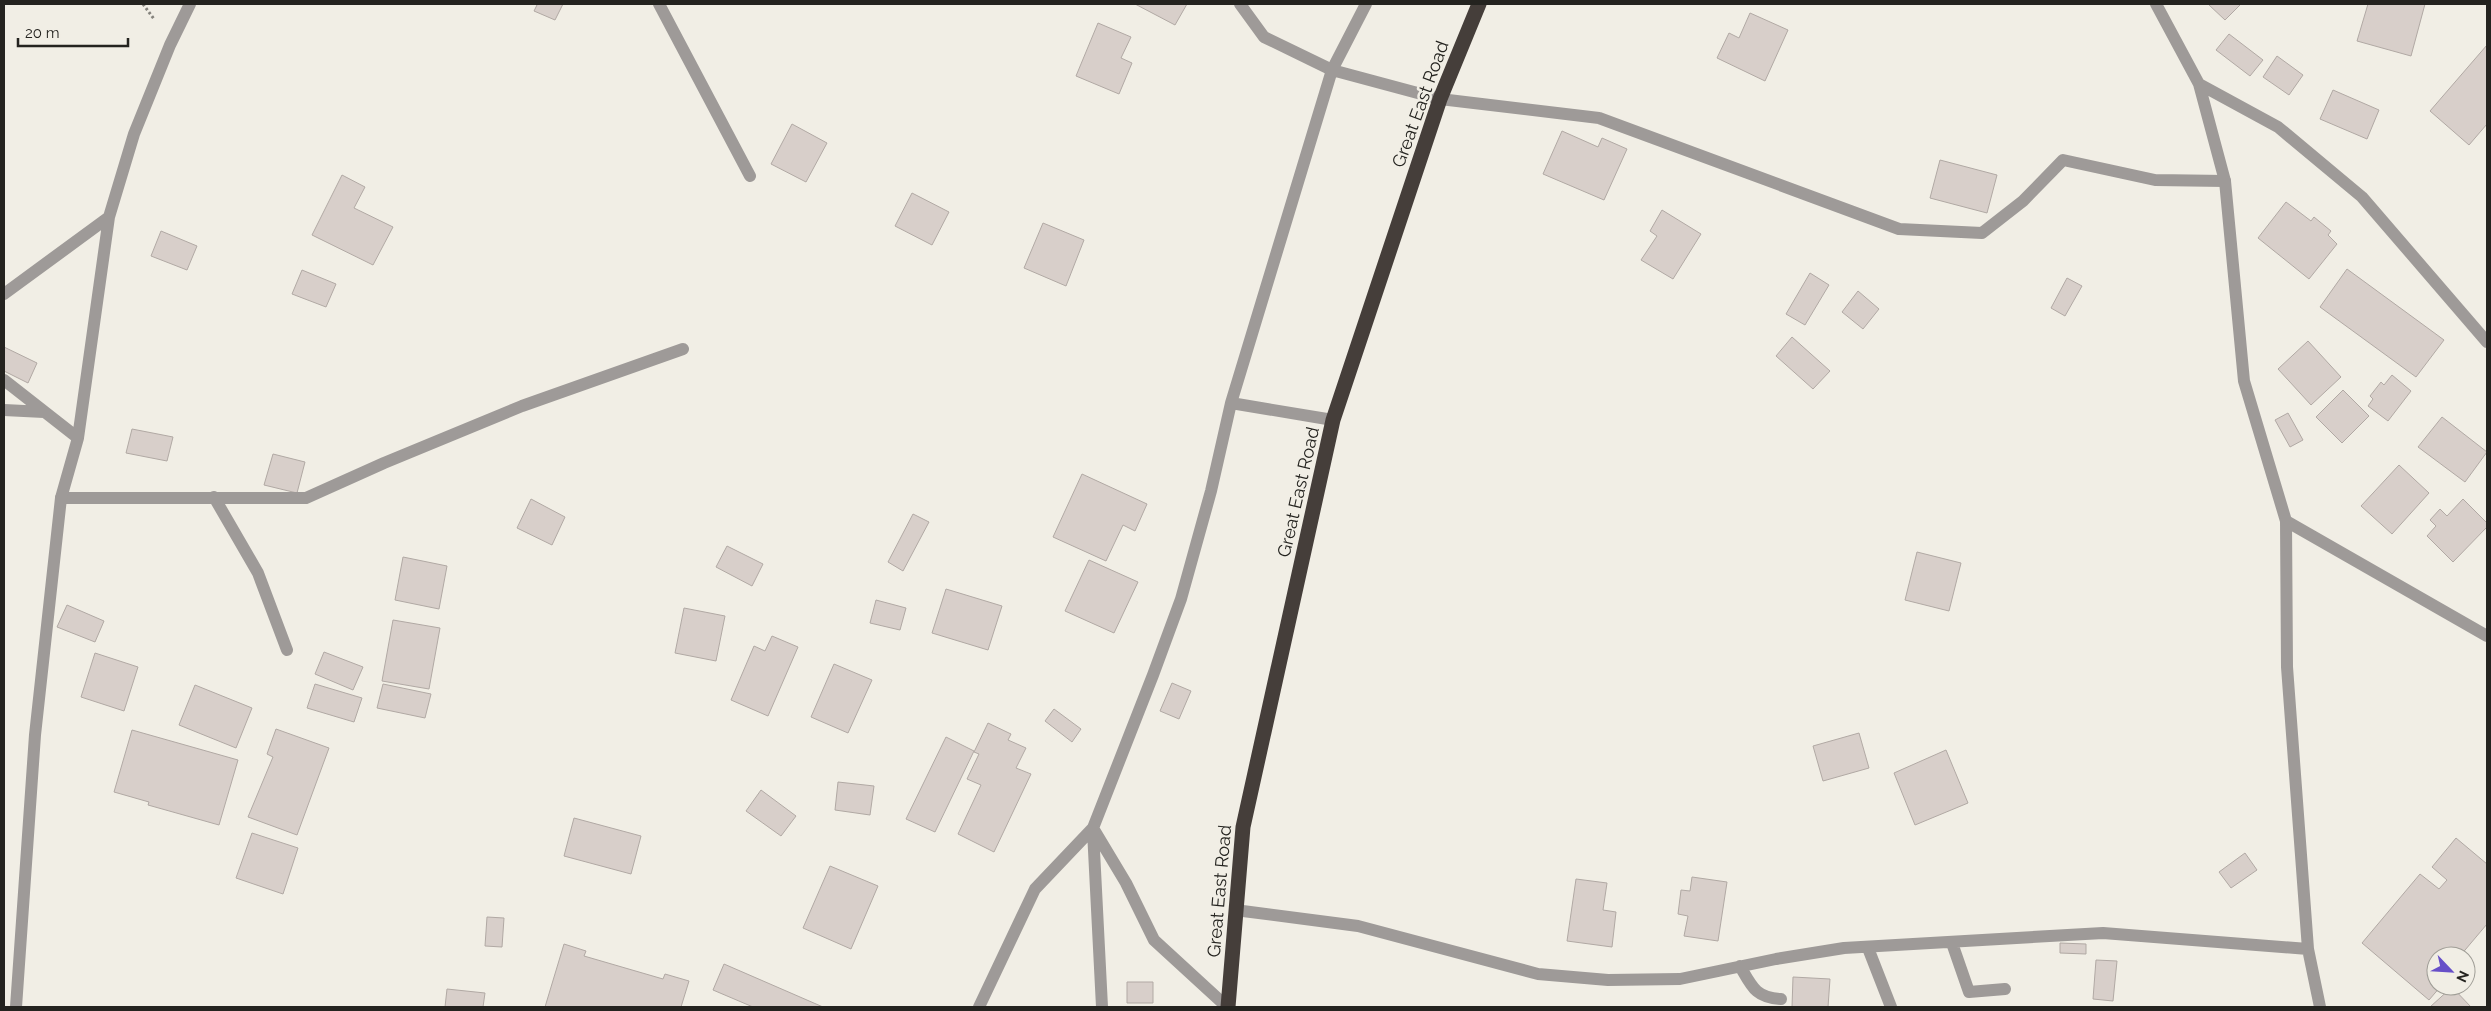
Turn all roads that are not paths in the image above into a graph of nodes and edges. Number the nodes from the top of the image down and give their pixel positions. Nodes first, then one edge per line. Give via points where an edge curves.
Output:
1 (190, 4) edge
2 (659, 4) edge
3 (1240, 4) edge
4 (1366, 4) edge
5 (1479, 4) edge
6 (2156, 4) edge
7 (1332, 70) junction
8 (2199, 84) junction
9 (1440, 99) junction
10 (750, 176) dead end
11 (2225, 181) junction
12 (109, 217) junction
13 (4, 294) edge
14 (2487, 342) edge
15 (683, 349) dead end
16 (4, 380) edge
17 (1231, 403) junction
18 (4, 410) edge
19 (44, 412) junction
20 (1333, 420) junction
21 (78, 438) junction
22 (214, 497) junction
23 (61, 498) junction
24 (2286, 521) junction
25 (2487, 636) edge
26 (287, 650) dead end
27 (1093, 828) junction
28 (1235, 910) junction
29 (1952, 943) junction
30 (1868, 948) junction
31 (2308, 949) junction
32 (1740, 966) junction
33 (2005, 990) dead end
34 (1781, 999) dead end
35 (16, 1007) edge
36 (979, 1007) edge
37 (1102, 1007) edge
38 (1228, 1007) edge
39 (1891, 1007) edge
40 (2320, 1007) edge

1 - 12 street via 134,134
2 - 10 street
3 - 7 street via 1264,37
4 - 7 street
5 - 9 highway, Great East Road
6 - 8 street
7 - 9 street
7 - 17 street
8 - 11 street
8 - 14 street via 2278,127 2362,197
9 - 11 street via 1598,118 1899,229 1982,232 2023,201 2062,160 2155,180
9 - 20 highway, Great East Road
11 - 24 street via 2244,381
12 - 13 street
12 - 21 street
15 - 22 street via 522,406 306,498
16 - 19 street
17 - 20 street
17 - 27 street via 1212,492 1181,599
18 - 19 street
19 - 21 street
20 - 28 highway, Great East Road via 1242,827
21 - 23 street
22 - 23 street
22 - 26 street via 258,573
23 - 35 street via 35,735
24 - 25 street
24 - 31 street via 2287,667
27 - 36 street via 1035,889
27 - 37 street
27 - 38 street via 1126,883 1154,940
28 - 32 street via 1358,926 1538,974 1608,980 1680,979
28 - 38 highway, Great East Road
29 - 30 street
29 - 31 street via 2103,933
29 - 33 street via 1970,992
30 - 32 street via 1844,948
30 - 39 street
31 - 40 street
32 - 34 street via 1755,991

